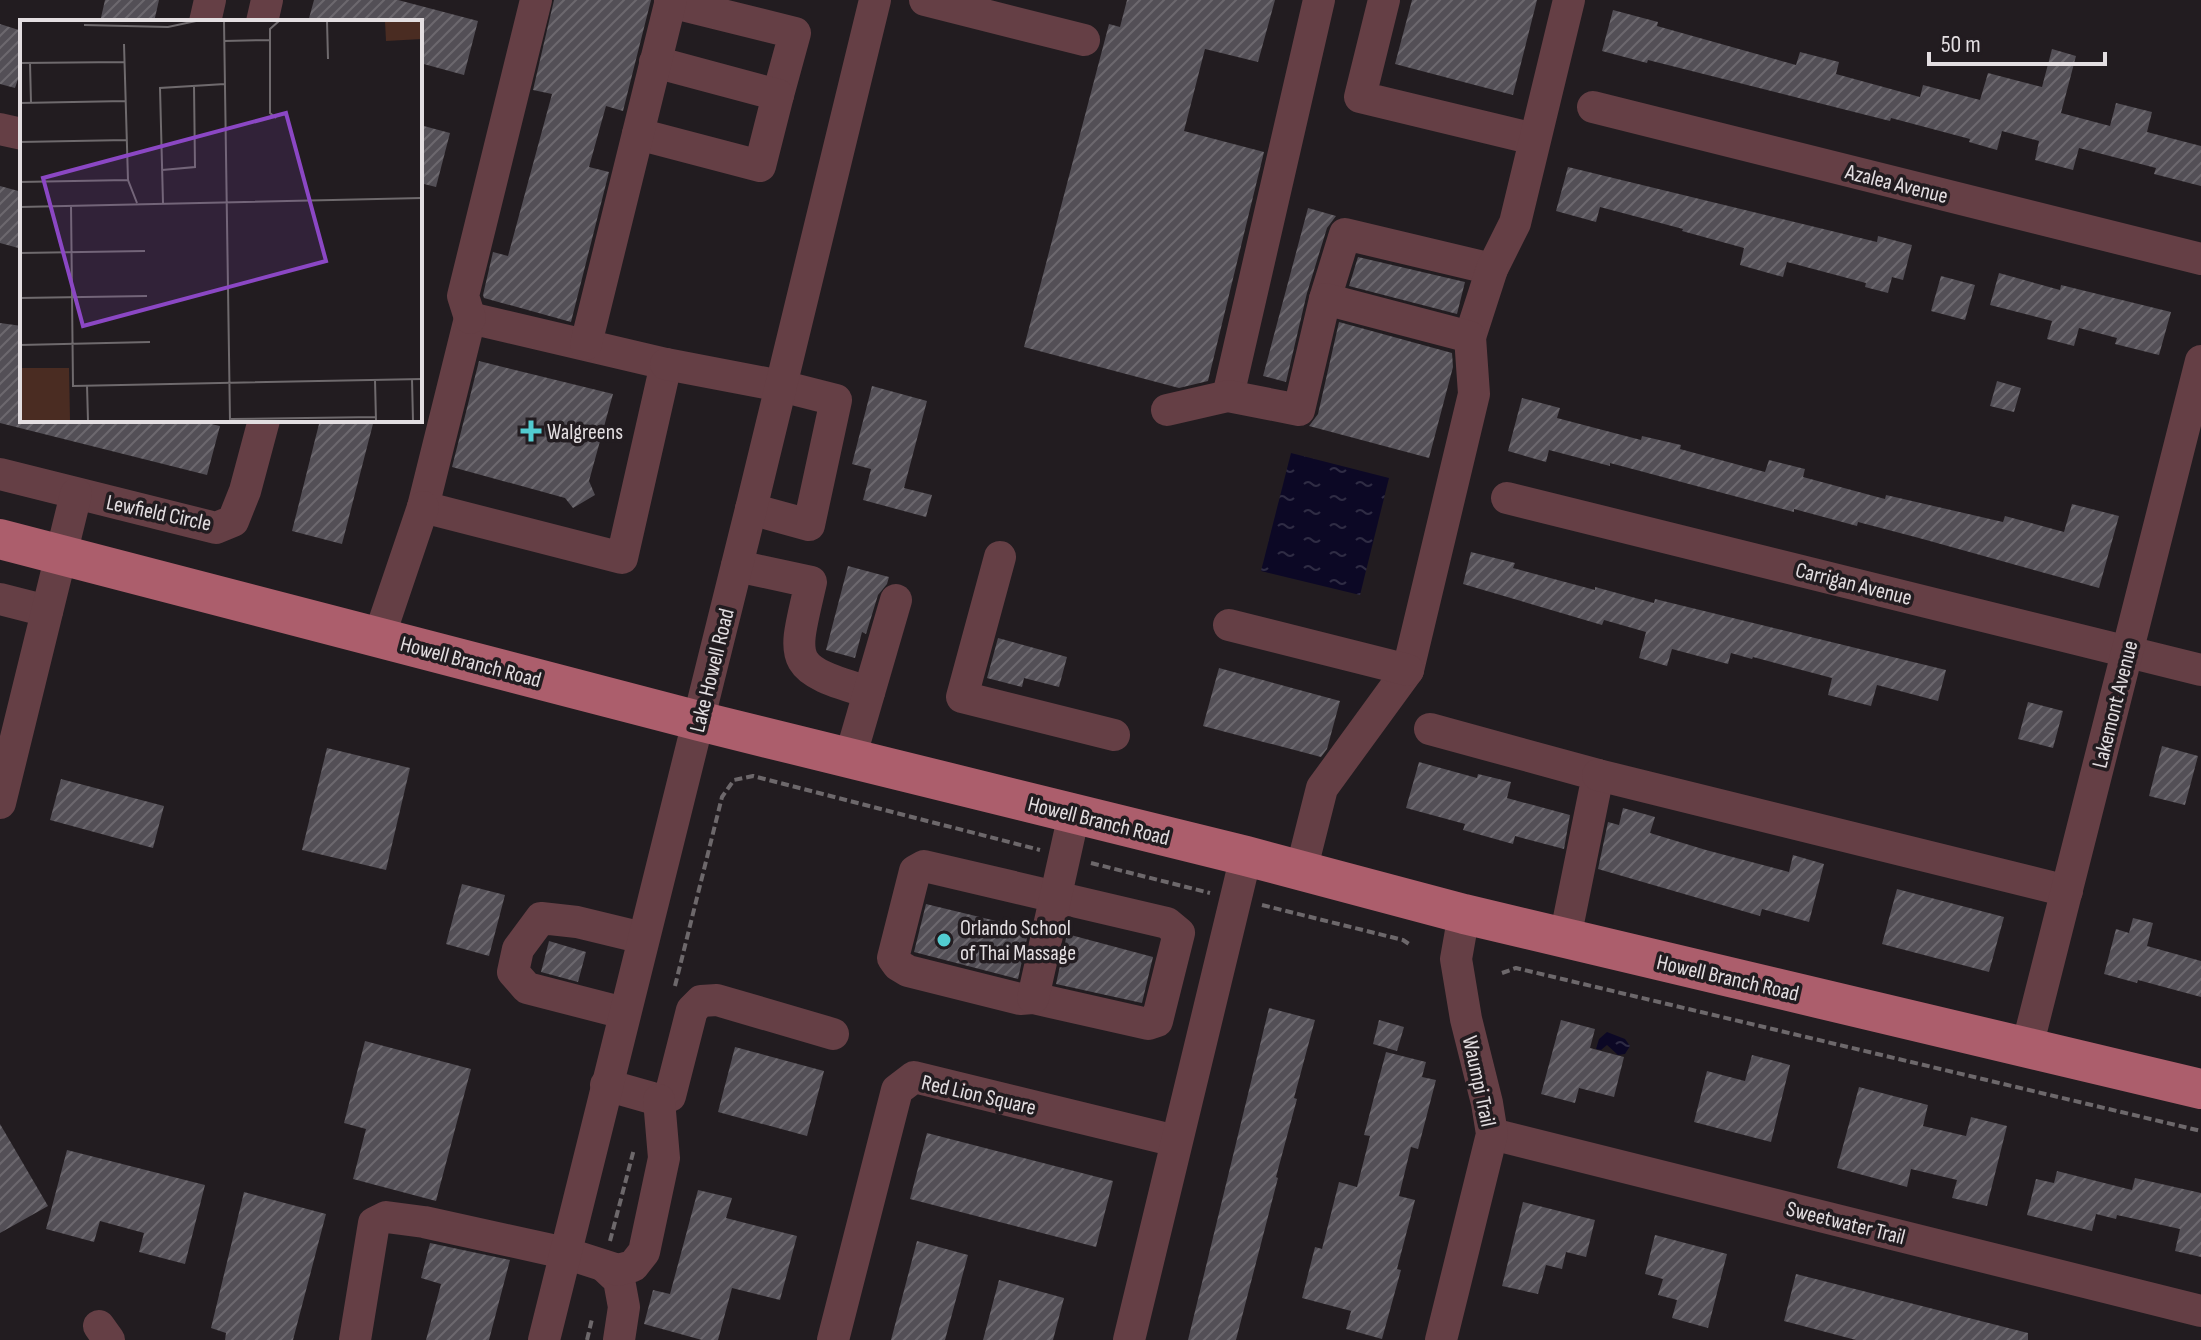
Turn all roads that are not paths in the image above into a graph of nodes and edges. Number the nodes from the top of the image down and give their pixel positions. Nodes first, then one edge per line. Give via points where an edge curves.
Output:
1 (210, 0) edge
2 (267, 0) edge
3 (536, 0) edge
4 (875, 0) edge
5 (925, 0) edge
6 (1319, 0) edge
7 (1384, 0) edge
8 (1569, 0) edge
9 (670, 1) edge
10 (205, 20) edge
11 (262, 20) edge
12 (1084, 40) dead end
13 (655, 62) junction
14 (778, 95) junction
15 (1593, 107) dead end
16 (0, 129) edge
17 (20, 134) edge
18 (638, 134) junction
19 (1534, 139) junction
20 (2201, 259) edge
21 (1492, 269) junction
22 (1325, 299) junction
23 (470, 318) junction
24 (1470, 337) junction
25 (586, 344) junction
26 (2201, 361) edge
27 (666, 364) junction
28 (781, 386) junction
29 (1228, 396) junction
30 (1167, 410) dead end
31 (263, 422) edge
32 (0, 474) edge
33 (76, 494) junction
34 (1507, 498) dead end
35 (423, 507) junction
36 (751, 509) junction
37 (0, 539) edge
38 (61, 555) junction
39 (1000, 557) dead end
40 (737, 566) junction
41 (0, 599) edge
42 (896, 600) dead end
43 (47, 611) junction
44 (1229, 625) dead end
45 (379, 637) junction
46 (2127, 651) junction
47 (1408, 670) junction
48 (2201, 670) edge
49 (869, 692) junction
50 (699, 721) junction
51 (1430, 729) dead end
52 (1114, 735) dead end
53 (850, 758) junction
54 (1598, 775) junction
55 (0, 803) edge
56 (1074, 814) junction
57 (1246, 856) junction
58 (1301, 871) junction
59 (2067, 891) junction
60 (1055, 899) junction
61 (1464, 914) junction
62 (643, 938) junction
63 (1565, 938) junction
64 (1033, 998) junction
65 (624, 1013) junction
66 (833, 1034) dead end
67 (2027, 1047) junction
68 (606, 1085) junction
69 (2201, 1089) edge
70 (659, 1100) junction
71 (1492, 1134) junction
72 (1176, 1141) junction
73 (565, 1253) junction
74 (606, 1257) junction
75 (2201, 1311) edge
76 (355, 1340) edge
77 (544, 1340) edge
78 (619, 1340) edge
79 (833, 1340) edge
80 (1129, 1340) edge
81 (1441, 1340) edge

1 - 10 street
2 - 11 street
3 - 23 street via 463,296
4 - 28 street, Lake Howell Road
5 - 12 street
6 - 29 street
7 - 19 street via 1360,97
8 - 19 street
9 - 13 street
9 - 14 street via 795,33
13 - 14 street
13 - 18 street
14 - 18 street via 760,166
15 - 20 street, Azalea Avenue
16 - 17 street
18 - 25 street
19 - 21 street via 1515,223
21 - 22 street via 1345,234
21 - 24 street
22 - 24 street
22 - 29 street via 1299,410
23 - 25 street
23 - 35 street
24 - 47 street via 1474,394
25 - 27 street
26 - 46 street, Lakemont Avenue
27 - 28 street
27 - 35 street via 622,558
28 - 36 street, Lake Howell Road
28 - 36 street via 836,400 809,525
29 - 30 street
31 - 33 street, Lewfield Circle via 233,521 216,528
32 - 33 street, Lewfield Circle
33 - 38 street, Lewfield Circle
34 - 46 street, Carrigan Avenue
35 - 45 street
36 - 40 street, Lake Howell Road
37 - 38 main road, Howell Branch Road
38 - 43 street, Lewfield Circle
38 - 45 main road, Howell Branch Road
39 - 52 street via 962,697
40 - 49 street via 811,582 799,654 808,669 830,681
40 - 50 street, Lake Howell Road
41 - 43 street
42 - 49 street
43 - 55 street, Lewfield Circle
44 - 47 street
45 - 50 main road, Howell Branch Road
46 - 48 street, Carrigan Avenue
46 - 59 street, Lakemont Avenue
47 - 58 street via 1322,788
49 - 53 street
50 - 53 main road, Howell Branch Road
50 - 62 street, Lake Howell Road
51 - 54 street
53 - 56 main road, Howell Branch Road
54 - 59 street
54 - 63 street
56 - 57 main road, Howell Branch Road
56 - 60 street
57 - 58 main road, Howell Branch Road
57 - 72 street
58 - 61 main road, Howell Branch Road
59 - 67 street, Lakemont Avenue
60 - 64 street
60 - 64 street via 1167,923 1179,933 1157,1021 1148,1024
60 - 64 street via 924,866 915,871 893,958 908,971
61 - 63 main road, Howell Branch Road
61 - 71 street, Waumpi Trail via 1456,959
62 - 65 street, Lake Howell Road
62 - 65 street via 541,918 518,949 513,972 527,988
63 - 67 main road, Howell Branch Road
65 - 68 street, Lake Howell Road
66 - 70 street via 717,1000 701,1001 692,1010 670,1096
67 - 69 main road, Howell Branch Road
68 - 70 street
68 - 73 street, Lake Howell Road
70 - 74 street via 665,1149 644,1252 633,1266 618,1270
71 - 75 street, Sweetwater Trail
71 - 81 street, Waumpi Trail
72 - 79 street, Red Lion Square via 914,1077 897,1090
72 - 80 street
73 - 74 street
73 - 76 street via 386,1217 374,1223
73 - 77 street, Lake Howell Road
74 - 78 street via 619,1280 624,1307

